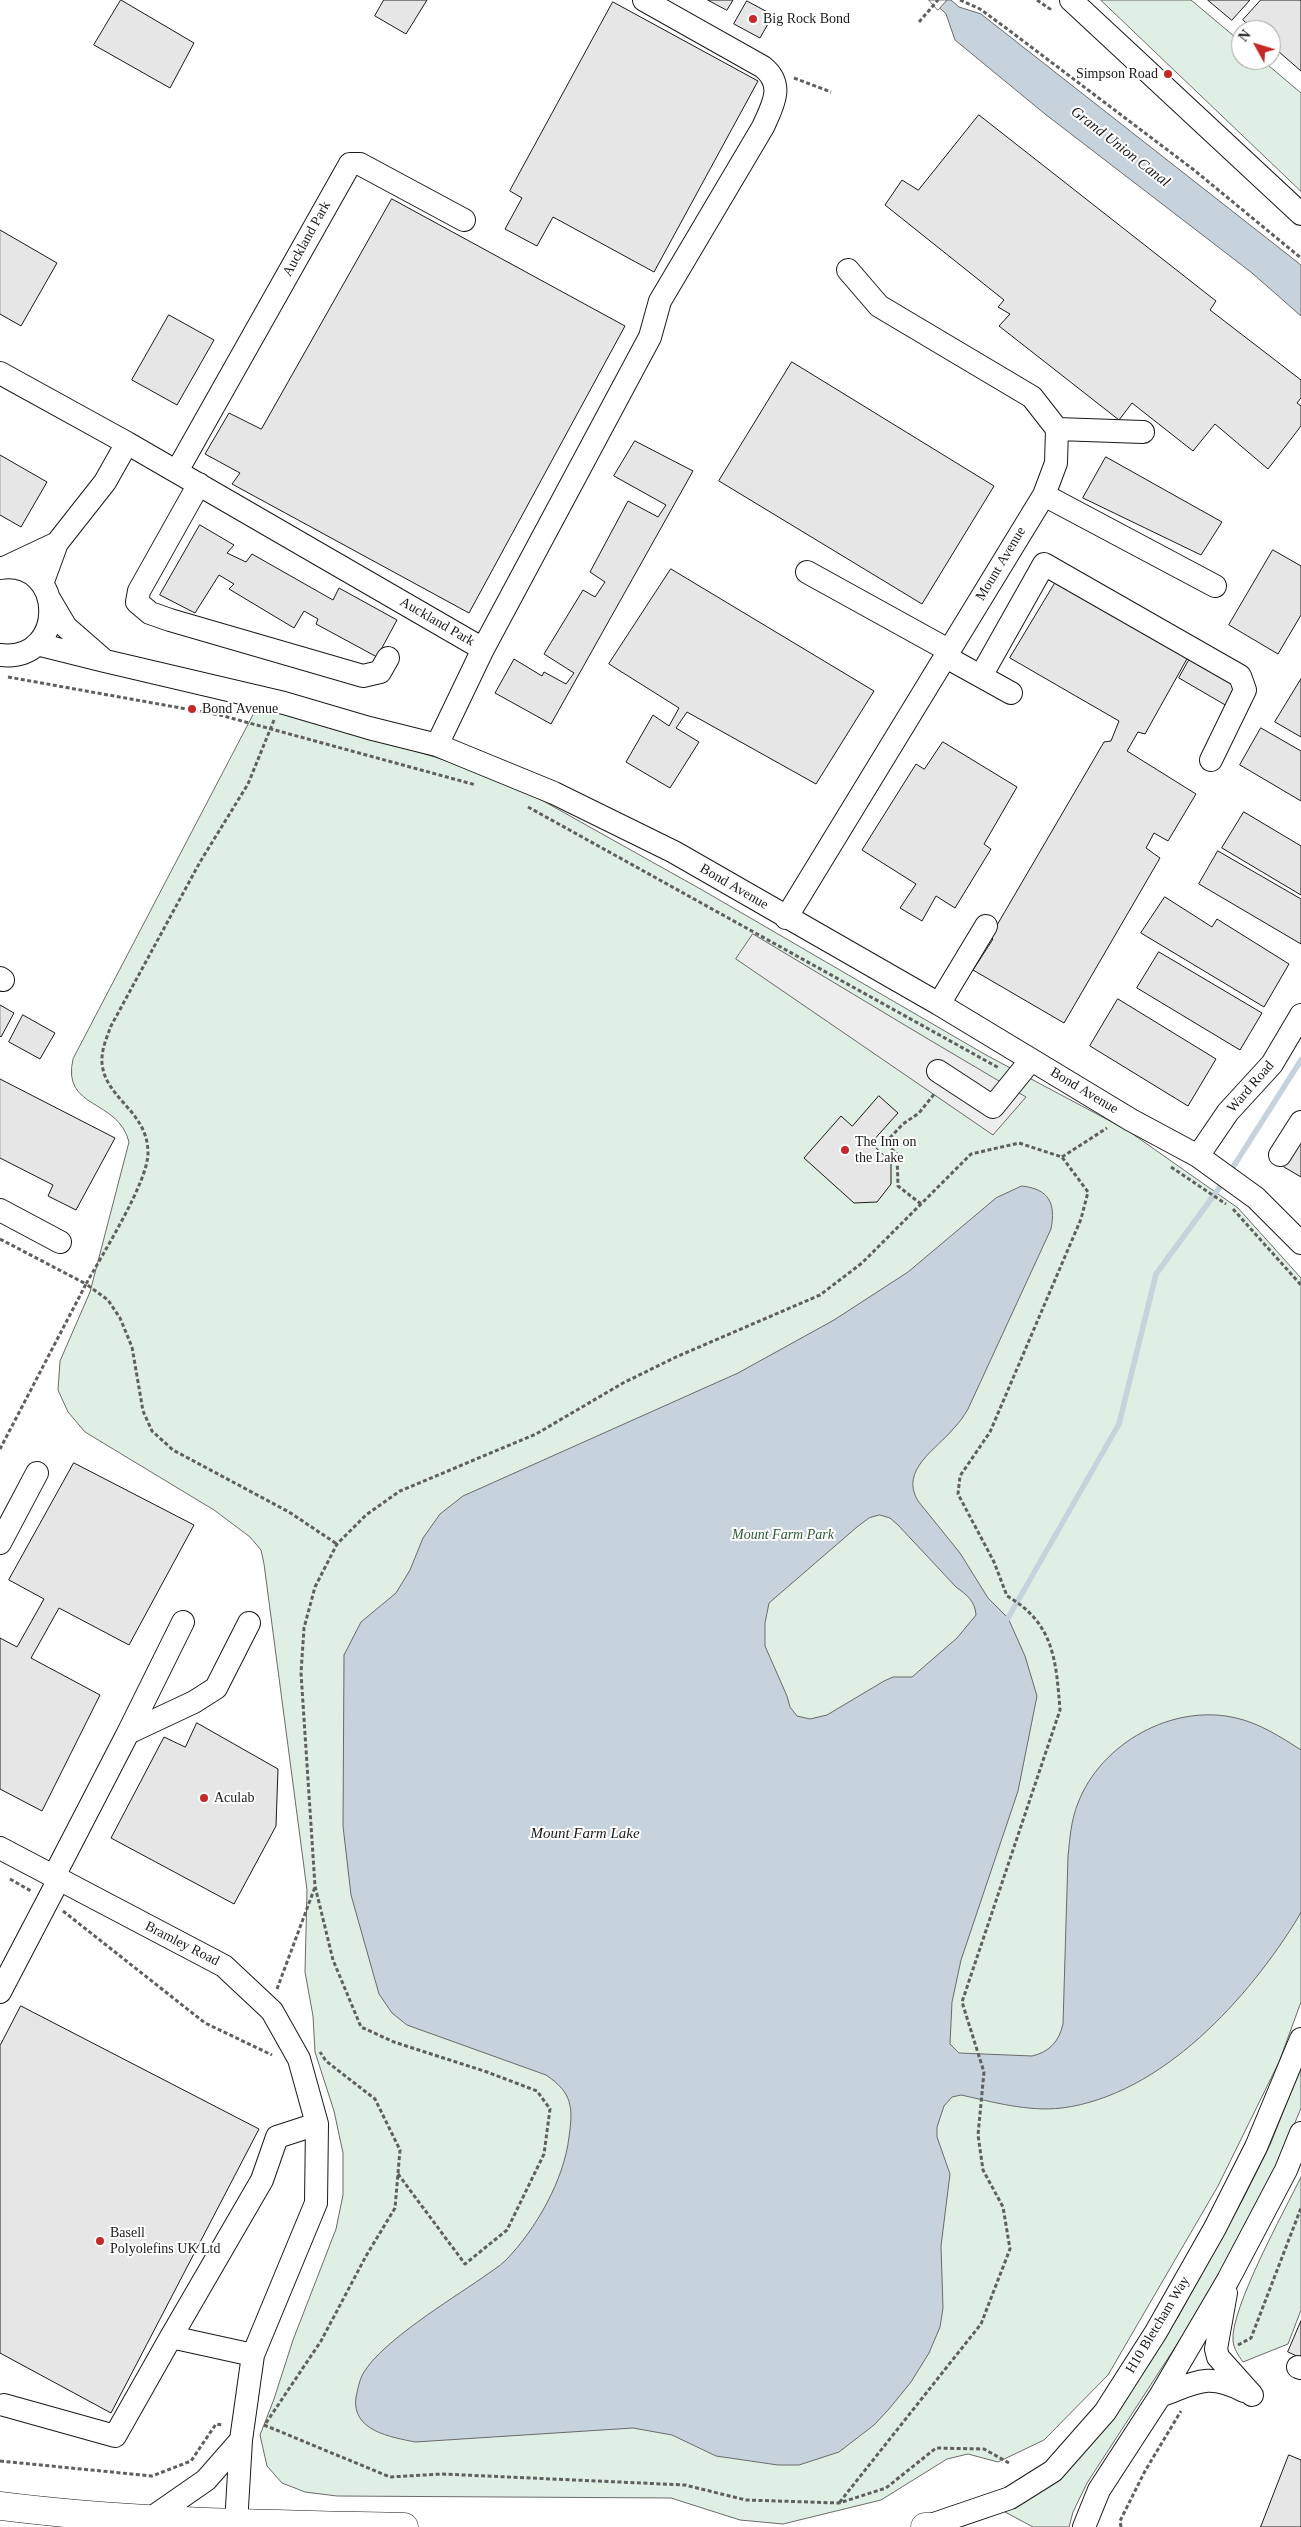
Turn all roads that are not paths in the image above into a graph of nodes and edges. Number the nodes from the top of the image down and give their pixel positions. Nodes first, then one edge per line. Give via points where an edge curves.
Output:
1 (644, 0) edge
2 (1071, 0) edge
3 (1301, 214) edge
4 (464, 220) dead end
5 (848, 270) dead end
6 (0, 373) edge
7 (1057, 428) junction
8 (1143, 432) dead end
9 (126, 443) junction
10 (176, 471) junction
11 (199, 484) junction
12 (1044, 495) junction
13 (57, 543) junction
14 (1012, 545) junction
15 (1044, 564) junction
16 (3, 567) edge
17 (808, 572) dead end
18 (1216, 586) dead end
19 (46, 592) junction
20 (37, 644) junction
21 (483, 650) junction
22 (948, 654) junction
23 (388, 658) dead end
24 (105, 661) junction
25 (2, 662) edge
26 (980, 676) junction
27 (1011, 693) dead end
28 (438, 745) junction
29 (1211, 760) dead end
30 (786, 918) junction
31 (986, 926) dead end
32 (939, 1004) junction
33 (1301, 1016) edge
34 (1031, 1060) junction
35 (943, 1074) road end
36 (1301, 1122) edge
37 (1280, 1155) dead end
38 (1198, 1156) junction
39 (0, 1210) edge
40 (60, 1242) dead end
41 (1301, 1244) edge
42 (37, 1473) dead end
43 (0, 1543) edge
44 (183, 1622) dead end
45 (249, 1623) dead end
46 (128, 1733) junction
47 (0, 1848) edge
48 (53, 1886) junction
49 (0, 1992) edge
50 (1301, 2039) edge
51 (318, 2124) junction
52 (1301, 2133) edge
53 (1228, 2280) junction
54 (171, 2337) junction
55 (253, 2355) junction
56 (1160, 2396) junction
57 (4, 2405) dead end
58 (250, 2431) junction
59 (0, 2506) edge
60 (51, 2519) edge
61 (144, 2523) edge
62 (236, 2524) junction
63 (404, 2527) edge
64 (925, 2527) edge
65 (929, 2527) edge
66 (1084, 2527) edge

1 - 21 street, Auckland Park via 752,60 771,74 777,86 774,104 660,301 650,337
2 - 3 street
4 - 10 street, Auckland Park via 360,164 350,164
5 - 7 street via 879,306 1032,397
6 - 9 street, Auckland Park
7 - 8 street
7 - 12 street, Mount Avenue via 1056,463
9 - 10 street, Auckland Park
9 - 13 street via 105,482
10 - 11 street, Auckland Park
11 - 21 street, Auckland Park
11 - 23 street via 139,591 137,602 150,613 170,620 363,676 380,672
12 - 14 street, Mount Avenue
12 - 18 street
13 - 16 street
13 - 19 street
14 - 15 street
14 - 22 street, Mount Avenue
15 - 26 street
15 - 29 street via 1240,676 1245,690
16 - 19 street via 20,569 32,575
17 - 22 street
19 - 20 street via 49,624
19 - 24 street, Bond Avenue via 66,627
20 - 24 street, Bond Avenue
20 - 25 street
21 - 28 street
22 - 26 street
22 - 30 street, Mount Avenue
24 - 28 street, Bond Avenue via 284,703
26 - 27 street
28 - 30 street, Bond Avenue via 554,793 674,852
30 - 32 street, Bond Avenue
31 - 32 street
32 - 34 street, Bond Avenue
33 - 38 street, Ward Road via 1272,1064 1228,1112
34 - 35 street via 994,1107
34 - 38 street, Bond Avenue
36 - 37 street
38 - 41 street, Bond Avenue via 1256,1198
39 - 40 street
42 - 43 street
44 - 46 street
45 - 46 street via 216,1688
46 - 48 street
47 - 48 street, Bramley Road
48 - 49 street
48 - 51 street, Bramley Road via 224,1966 272,2011 307,2052
50 - 64 street, H10 Bletcham Way via 1256,2147 1215,2228 1156,2332 1105,2412 1053,2471 1010,2498
51 - 54 street via 277,2137 262,2180
51 - 55 street, Bramley Road via 316,2203
52 - 53 street via 1286,2170
53 - 56 street
53 - 56 street via 1216,2349 1224,2365 1252,2395 1226,2382 1211,2380
54 - 55 street
54 - 57 street via 114,2436
55 - 58 street, Bramley Road
56 - 66 street via 1099,2490
58 - 61 street via 206,2480
58 - 62 street, Bramley Road
59 - 60 main road
60 - 61 main road
61 - 62 main road
62 - 63 main road
64 - 65 main road

